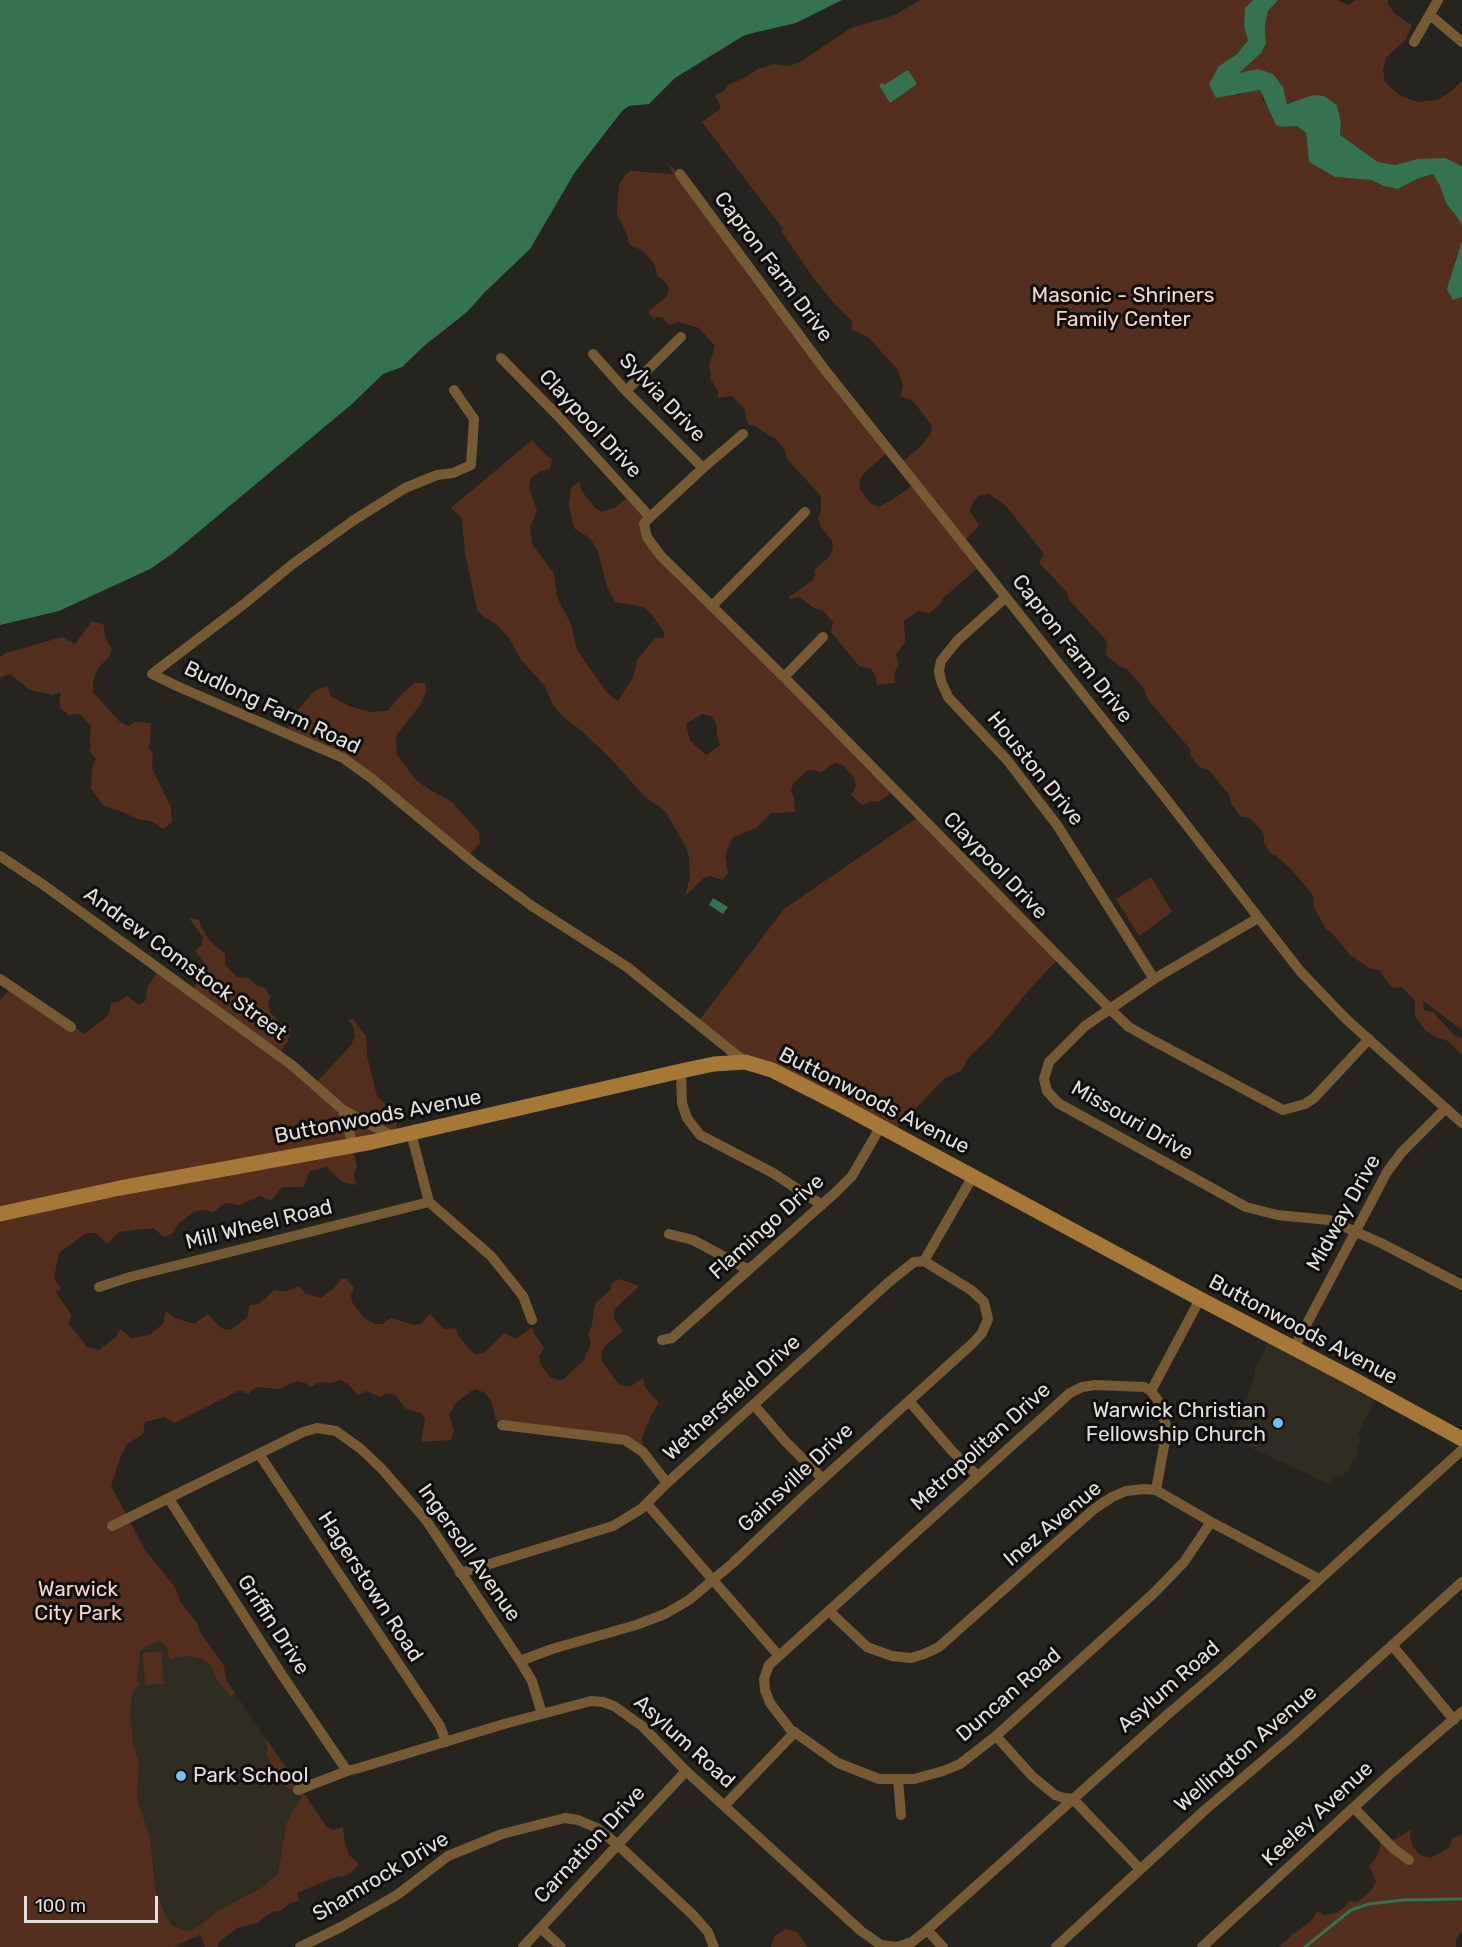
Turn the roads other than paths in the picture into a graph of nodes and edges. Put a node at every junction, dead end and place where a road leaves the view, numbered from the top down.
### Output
1 (1438, 0) edge
2 (1430, 15) junction
3 (1414, 42) dead end
4 (1462, 42) edge
5 (680, 174) dead end
6 (681, 337) dead end
7 (593, 354) dead end
8 (501, 358) dead end
9 (454, 390) dead end
10 (627, 391) junction
11 (743, 434) dead end
12 (703, 468) junction
13 (805, 512) dead end
14 (649, 518) junction
15 (1006, 597) junction
16 (712, 606) junction
17 (823, 637) dead end
18 (784, 677) junction
19 (0, 856) edge
20 (1258, 918) junction
21 (0, 979) edge
22 (1154, 979) junction
23 (1109, 1008) junction
24 (71, 1027) dead end
25 (1369, 1039) junction
26 (745, 1062) junction
27 (681, 1071) junction
28 (1445, 1109) junction
29 (343, 1110) junction
30 (1462, 1123) edge
31 (881, 1126) junction
32 (411, 1133) junction
33 (394, 1137) junction
34 (353, 1145) junction
35 (973, 1176) junction
36 (429, 1202) junction
37 (822, 1205) junction
38 (0, 1214) edge
39 (1356, 1231) junction
40 (669, 1234) dead end
41 (924, 1260) junction
42 (749, 1270) junction
43 (1462, 1285) edge
44 (99, 1287) dead end
45 (1200, 1299) junction
46 (532, 1320) dead end
47 (662, 1340) dead end
48 (1294, 1348) junction
49 (1151, 1391) junction
50 (909, 1401) junction
51 (754, 1405) junction
52 (502, 1425) dead end
53 (1462, 1439) edge
54 (1462, 1450) edge
55 (259, 1454) junction
56 (978, 1476) junction
57 (823, 1479) junction
58 (667, 1483) junction
59 (1156, 1490) junction
60 (169, 1499) junction
61 (647, 1504) junction
62 (1211, 1522) junction
63 (111, 1526) dead end
64 (460, 1573) junction
65 (1320, 1579) junction
66 (714, 1580) junction
67 (1462, 1582) edge
68 (829, 1611) junction
69 (1392, 1645) junction
70 (779, 1656) junction
71 (520, 1661) junction
72 (542, 1714) junction
73 (1458, 1716) edge
74 (795, 1732) junction
75 (996, 1736) junction
76 (446, 1742) junction
77 (347, 1771) junction
78 (687, 1771) junction
79 (898, 1779) junction
80 (298, 1790) dead end
81 (1073, 1799) junction
82 (725, 1805) junction
83 (1354, 1808) junction
84 (902, 1815) dead end
85 (618, 1845) junction
86 (1409, 1860) dead end
87 (1140, 1869) junction
88 (541, 1928) junction
89 (927, 1930) junction
90 (300, 1947) edge
91 (523, 1947) edge
92 (561, 1947) edge
93 (714, 1947) edge
94 (892, 1947) edge
95 (944, 1947) edge
96 (1056, 1947) edge
97 (1202, 1947) edge

1 - 2 street
2 - 3 street
2 - 4 street
5 - 15 street, Capron Farm Drive
6 - 10 street
7 - 10 street, Sylvia Drive
8 - 14 street, Claypool Drive
9 - 26 street, Budlong Farm Road
10 - 12 street, Sylvia Drive
11 - 12 street
12 - 14 street
13 - 16 street
14 - 16 street, Claypool Drive
15 - 20 street, Capron Farm Drive
15 - 22 street, Houston Drive
16 - 18 street, Claypool Drive
17 - 18 street
18 - 23 street, Claypool Drive
19 - 29 street, Andrew Comstock Street
20 - 22 street, Missouri Drive
20 - 25 street, Capron Farm Drive
21 - 24 street
22 - 23 street, Missouri Drive
23 - 25 street, Claypool Drive
23 - 39 street, Missouri Drive
25 - 28 street, Capron Farm Drive
26 - 27 street, Buttonwoods Avenue
26 - 31 street, Buttonwoods Avenue
27 - 32 street, Buttonwoods Avenue
27 - 37 street
28 - 30 street, Capron Farm Drive
28 - 39 street, Midway Drive
29 - 33 street, Andrew Comstock Street
29 - 34 street
31 - 35 street, Buttonwoods Avenue
31 - 37 street, Flamingo Drive
32 - 33 street, Buttonwoods Avenue
32 - 36 street
33 - 34 street, Buttonwoods Avenue
34 - 38 street, Buttonwoods Avenue
35 - 41 street
35 - 45 street, Buttonwoods Avenue
36 - 44 street, Mill Wheel Road
36 - 46 street
37 - 42 street, Flamingo Drive
39 - 43 street, Missouri Drive
39 - 48 street, Midway Drive
40 - 42 street
41 - 50 street, Gainsville Drive
41 - 51 street, Wethersfield Drive
42 - 47 street, Flamingo Drive
45 - 48 street, Buttonwoods Avenue
45 - 49 street
48 - 53 street, Buttonwoods Avenue
49 - 56 street, Metropolitan Drive
49 - 59 street
50 - 56 street
50 - 57 street, Gainsville Drive
51 - 57 street
51 - 58 street, Wethersfield Drive
52 - 58 street
54 - 65 street, Asylum Road
55 - 60 street, Ingersoll Avenue
55 - 64 street, Ingersoll Avenue
55 - 76 street, Hagerstown Road
56 - 68 street, Metropolitan Drive
57 - 66 street, Gainsville Drive
58 - 61 street, Wethersfield Drive
59 - 62 street
59 - 68 street, Inez Avenue
60 - 63 street, Ingersoll Avenue
60 - 77 street, Griffin Drive
61 - 64 street, Wethersfield Drive
61 - 66 street
62 - 65 street
62 - 75 street, Duncan Road
64 - 71 street, Ingersoll Avenue
65 - 81 street, Asylum Road
66 - 70 street
66 - 71 street, Gainsville Drive
67 - 69 street, Wellington Avenue
68 - 70 street, Metropolitan Drive
69 - 73 street
69 - 87 street, Wellington Avenue
70 - 74 street, Duncan Road
71 - 72 street, Ingersoll Avenue
72 - 76 street, Asylum Road
72 - 78 street, Asylum Road
73 - 83 street, Keeley Avenue
74 - 79 street, Duncan Road
74 - 82 street
75 - 79 street, Duncan Road
75 - 81 street
76 - 77 street, Asylum Road
77 - 80 street, Asylum Road
78 - 82 street, Asylum Road
78 - 85 street, Carnation Drive
79 - 84 street
81 - 87 street
81 - 89 street, Asylum Road
82 - 94 street, Asylum Road
83 - 86 street
83 - 97 street, Keeley Avenue
85 - 88 street, Carnation Drive
85 - 90 street, Shamrock Drive
85 - 93 street, Shamrock Drive
87 - 96 street, Wellington Avenue
88 - 91 street, Carnation Drive
88 - 92 street
89 - 94 street, Asylum Road
89 - 95 street

